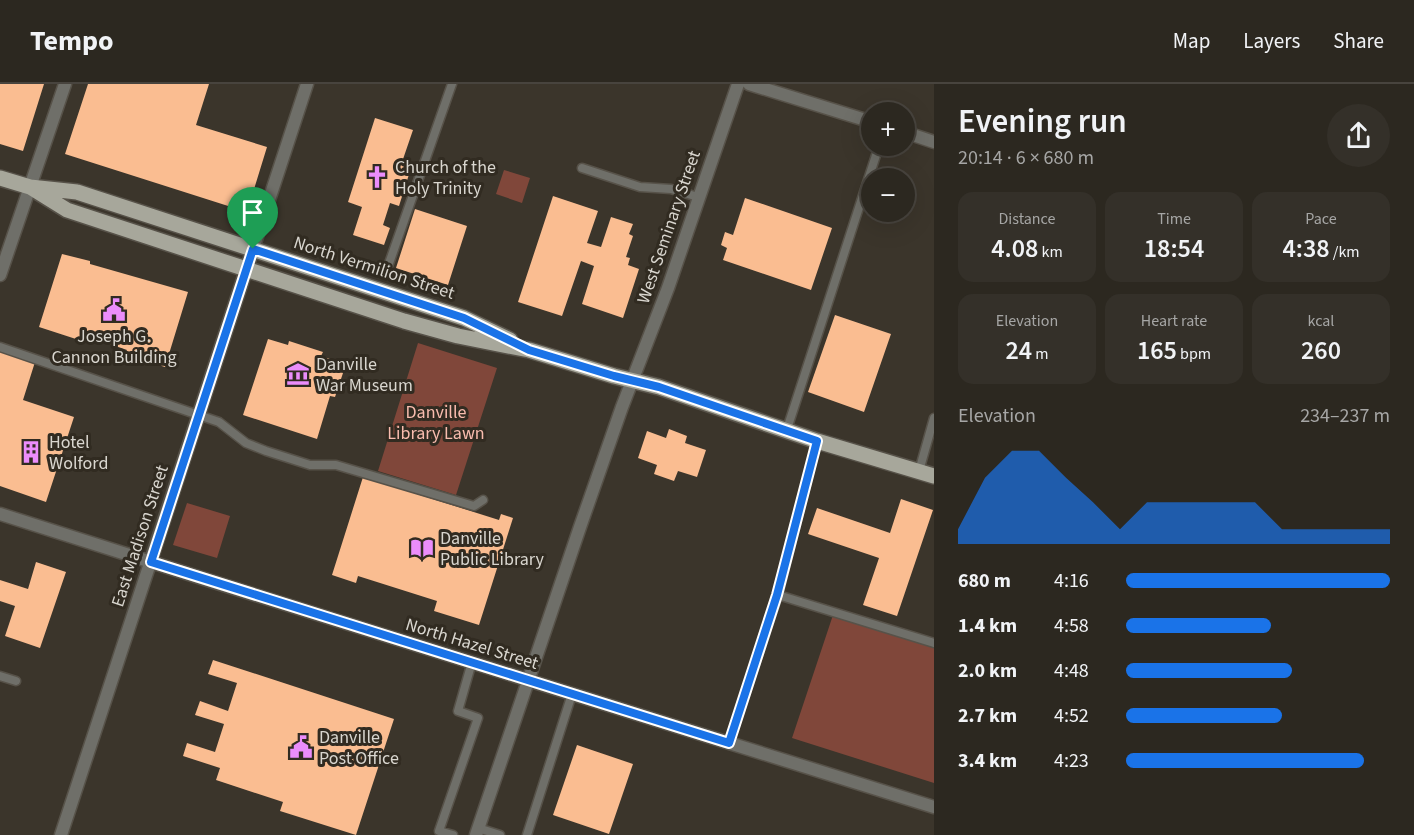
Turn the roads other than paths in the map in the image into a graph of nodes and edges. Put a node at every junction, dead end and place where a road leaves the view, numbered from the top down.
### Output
1 (65, 84) edge
2 (452, 84) edge
3 (738, 84) edge
4 (749, 84) edge
5 (304, 85) edge
6 (861, 119) edge
7 (915, 136) edge
8 (934, 142) edge
9 (876, 156) edge
10 (582, 168) dead end
11 (0, 178) edge
12 (30, 187) junction
13 (698, 197) junction
14 (253, 249) junction
15 (247, 269) junction
16 (386, 272) dead end
17 (0, 276) edge
18 (0, 347) edge
19 (529, 350) junction
20 (633, 381) junction
21 (199, 415) junction
22 (934, 418) edge
23 (787, 429) junction
24 (817, 441) junction
25 (927, 474) edge
26 (483, 500) dead end
27 (0, 514) edge
28 (151, 562) junction
29 (777, 595) junction
30 (934, 644) edge
31 (472, 663) junction
32 (0, 676) edge
33 (16, 681) dead end
34 (529, 681) junction
35 (572, 694) junction
36 (729, 743) junction
37 (934, 807) edge
38 (477, 832) edge
39 (61, 835) edge
40 (453, 835) edge
41 (500, 835) edge
42 (526, 835) edge

1 - 12 street
2 - 16 lane
3 - 13 street, West Seminary Street
4 - 6 street
5 - 14 street, East Madison Street
7 - 8 street
9 - 23 lane
10 - 13 lane
11 - 12 main road, North Vermilion Street
12 - 14 main road, North Vermilion Street
12 - 15 main road, North Vermilion Street
12 - 17 street
13 - 20 street, West Seminary Street
14 - 15 street, East Madison Street
14 - 19 main road, North Vermilion Street
15 - 19 main road, North Vermilion Street
15 - 21 street, East Madison Street
18 - 21 lane
19 - 20 main road, North Vermilion Street
20 - 23 main road, North Vermilion Street
20 - 34 street, West Seminary Street
21 - 26 lane
21 - 28 street, East Madison Street
22 - 25 lane
23 - 24 main road, North Vermilion Street
24 - 25 main road, North Vermilion Street
24 - 29 lane
27 - 28 street, North Hazel Street
28 - 31 street, North Hazel Street
28 - 39 street, East Madison Street
29 - 30 lane
29 - 36 lane
31 - 34 street, North Hazel Street
31 - 40 lane
32 - 33 lane
34 - 35 street, North Hazel Street
34 - 38 street, West Seminary Street
35 - 36 street, North Hazel Street
35 - 42 lane
36 - 37 street, North Hazel Street
38 - 41 lane

